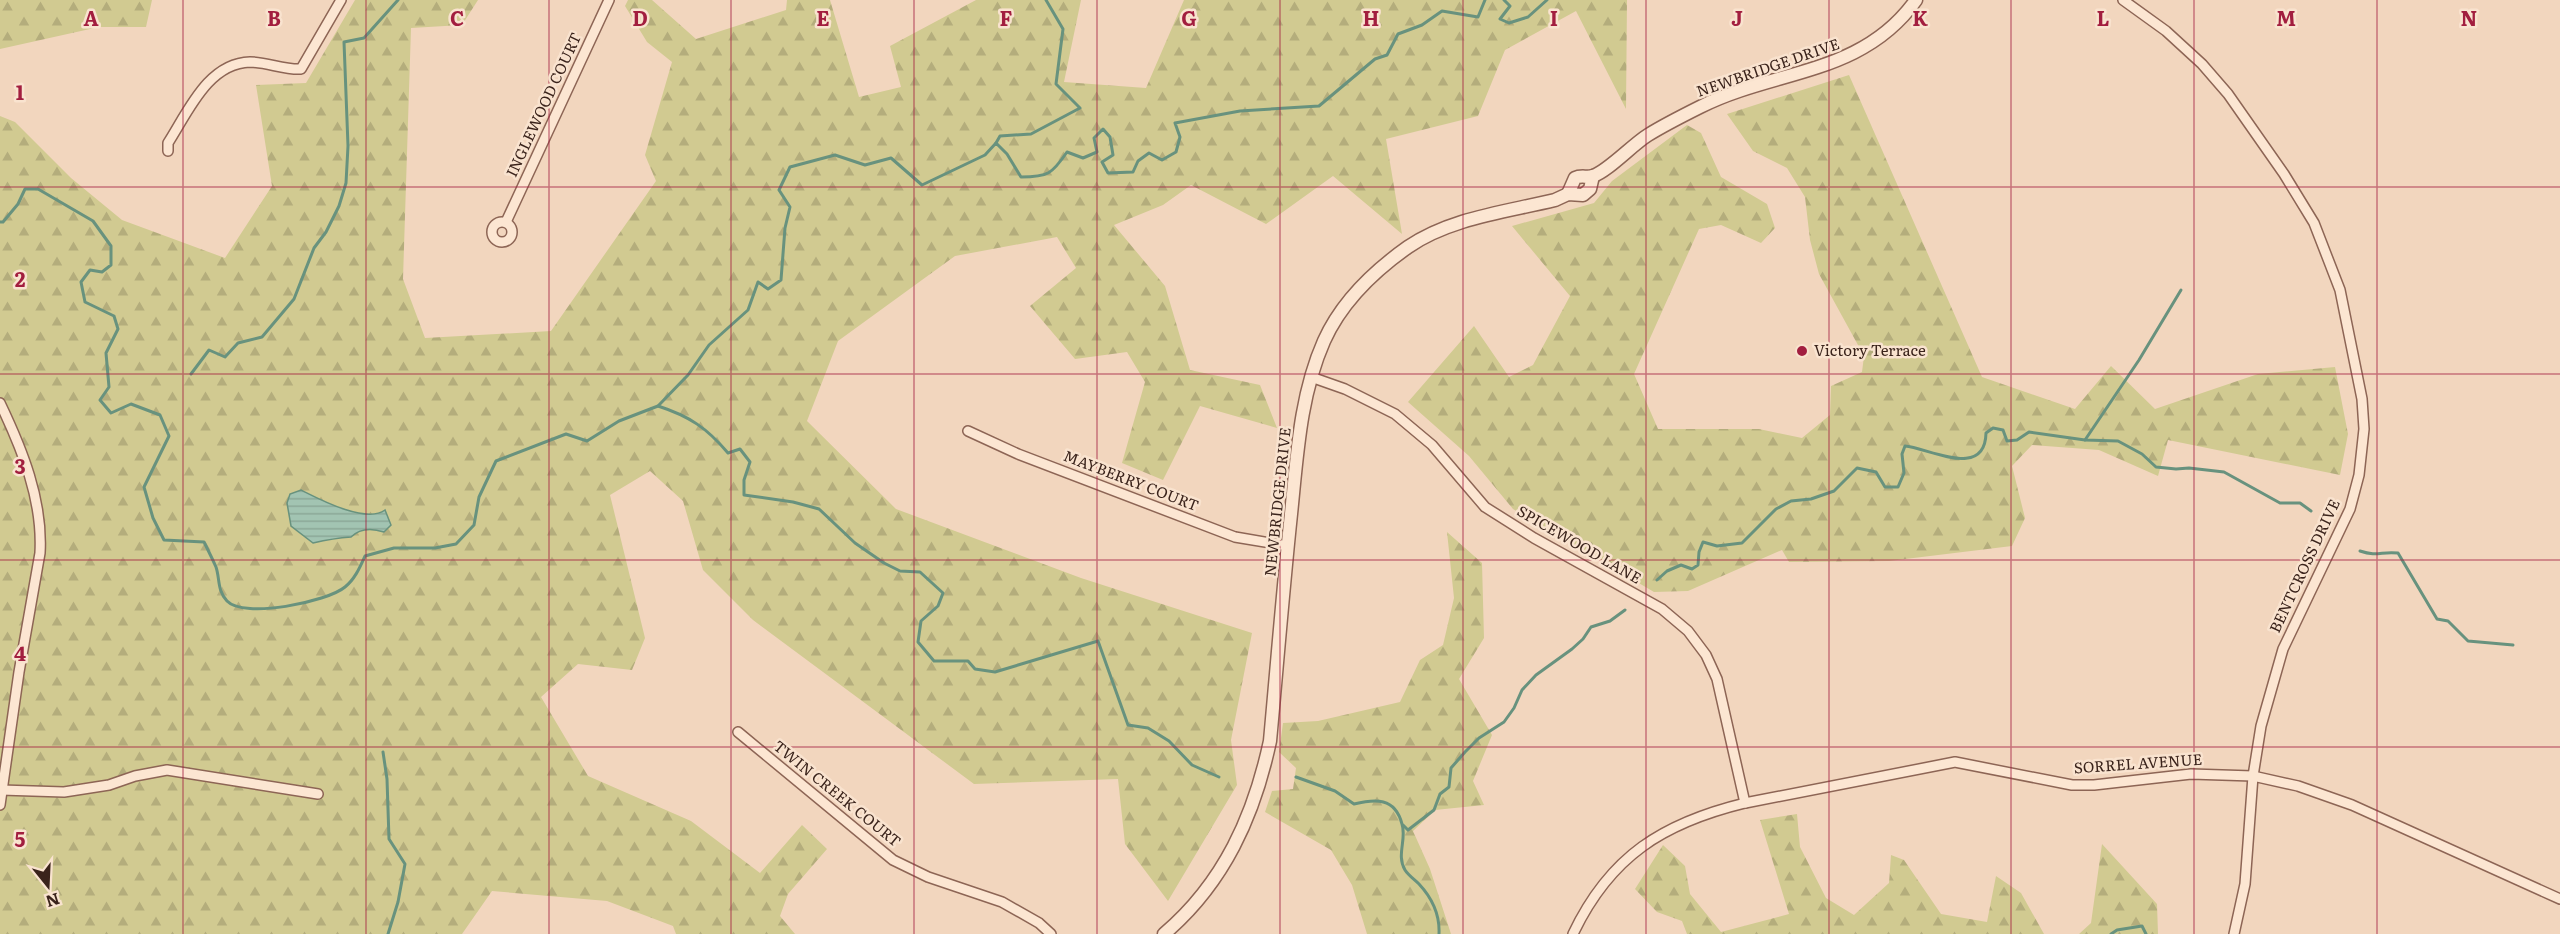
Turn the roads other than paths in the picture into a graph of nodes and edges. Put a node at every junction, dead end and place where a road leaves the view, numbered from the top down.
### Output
1 (341, 0) edge
2 (609, 0) edge
3 (1916, 0) edge
4 (2123, 0) edge
5 (168, 152) dead end
6 (506, 222) dead end
7 (1311, 377) junction
8 (0, 403) edge
9 (968, 431) dead end
10 (1288, 546) junction
11 (738, 732) dead end
12 (2253, 776) junction
13 (2, 790) edge
14 (318, 794) dead end
15 (1745, 803) junction
16 (0, 805) edge
17 (2560, 899) edge
18 (1052, 934) edge
19 (1164, 934) edge
20 (1573, 934) edge
21 (2234, 934) edge

1 - 5 street
2 - 6 street, INGLEWOOD COURT
3 - 7 street, NEWBRIDGE DRIVE
4 - 12 street, BENTCROSS DRIVE
7 - 10 street, NEWBRIDGE DRIVE
7 - 15 street, SPICEWOOD LANE
8 - 13 street
9 - 10 street, MAYBERRY COURT
10 - 19 street, NEWBRIDGE DRIVE
11 - 18 street, TWIN CREEK COURT
12 - 15 street, SORREL AVENUE
12 - 17 street, SORREL AVENUE
12 - 21 street, BENTCROSS DRIVE
13 - 14 street
13 - 16 street
15 - 20 street, SORREL AVENUE

